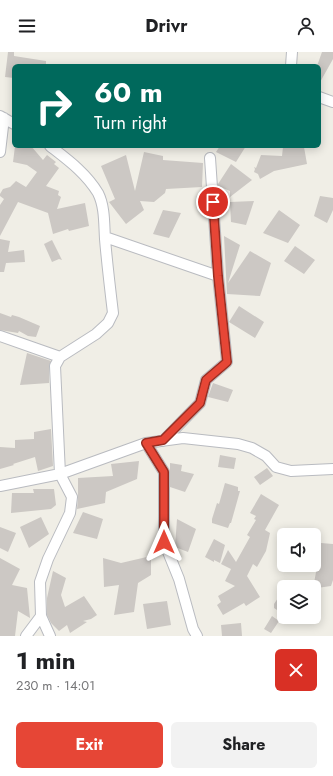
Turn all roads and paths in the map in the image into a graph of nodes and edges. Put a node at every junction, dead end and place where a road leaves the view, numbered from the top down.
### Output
1 (292, 52) edge
2 (291, 64) edge
3 (321, 97) edge
4 (333, 102) edge
5 (2, 117) edge
6 (12, 123) edge
7 (53, 148) edge
8 (0, 152) edge
9 (210, 158) dead end
10 (105, 237) junction
11 (218, 276) junction
12 (0, 336) edge
13 (60, 357) junction
14 (163, 440) junction
15 (146, 443) junction
16 (333, 469) edge
17 (60, 474) junction
18 (0, 486) edge
19 (41, 616) junction
20 (26, 636) edge
21 (50, 636) edge
22 (198, 636) edge

1 - 2 street
3 - 4 street
5 - 6 street
5 - 8 street
7 - 10 street
9 - 11 street
10 - 11 street
10 - 13 street
11 - 14 street
12 - 13 street
13 - 17 street
14 - 15 street
14 - 16 street
15 - 17 street
15 - 22 street
17 - 18 street
17 - 19 street
19 - 20 street
19 - 21 street

